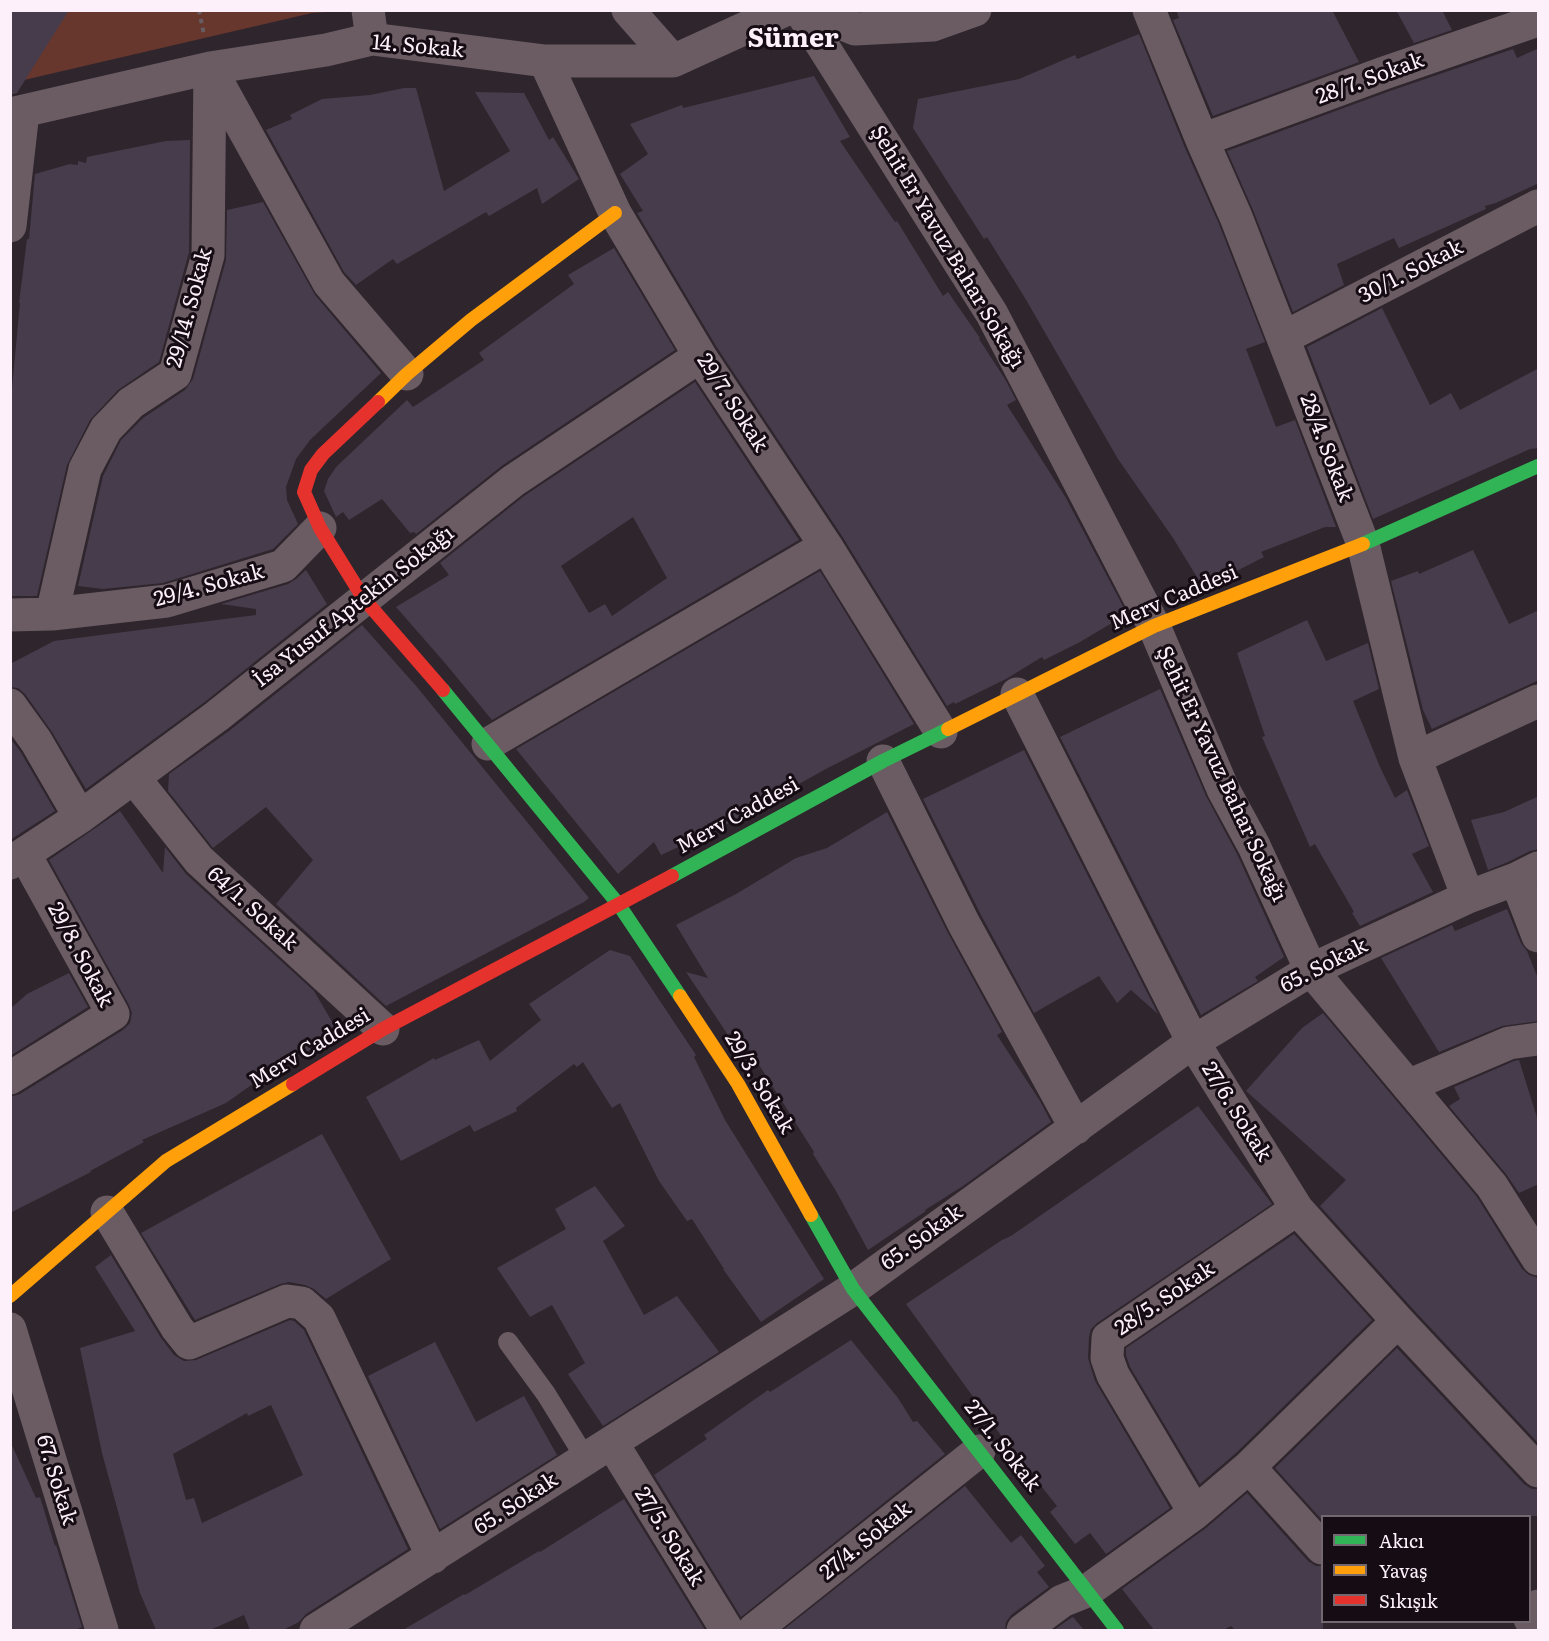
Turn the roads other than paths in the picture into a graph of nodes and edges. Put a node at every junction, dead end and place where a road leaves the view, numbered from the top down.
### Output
1 (628, 10) edge
2 (785, 10) edge
3 (800, 10) edge
4 (809, 10) edge
5 (1149, 10) edge
6 (958, 13) edge
7 (1539, 20) edge
8 (370, 25) edge
9 (673, 61) junction
10 (544, 62) junction
11 (210, 68) junction
12 (17, 113) edge
13 (1202, 140) junction
14 (1539, 206) edge
15 (615, 213) junction
16 (10, 226) edge
17 (1283, 338) junction
18 (700, 356) junction
19 (406, 374) junction
20 (1539, 466) edge
21 (320, 528) junction
22 (1363, 543) junction
23 (826, 546) junction
24 (364, 599) junction
25 (52, 614) junction
26 (10, 615) edge
27 (1154, 626) junction
28 (1017, 694) junction
29 (1539, 701) edge
30 (10, 705) edge
31 (940, 732) junction
32 (488, 744) junction
33 (1416, 758) junction
34 (883, 761) junction
35 (134, 778) junction
36 (81, 817) junction
37 (18, 859) edge
38 (1527, 874) edge
39 (1468, 897) junction
40 (619, 905) junction
41 (1539, 936) edge
42 (1311, 970) junction
43 (383, 1029) junction
44 (1539, 1039) edge
45 (1193, 1042) junction
46 (10, 1078) edge
47 (1408, 1086) junction
48 (1076, 1128) junction
49 (1297, 1209) junction
50 (107, 1212) junction
51 (1539, 1259) edge
52 (853, 1289) junction
53 (10, 1296) edge
54 (1398, 1321) junction
55 (10, 1329) edge
56 (508, 1342) dead end
57 (599, 1451) junction
58 (979, 1451) junction
59 (1249, 1467) junction
60 (1539, 1472) edge
61 (1195, 1513) junction
62 (1321, 1546) edge
63 (433, 1557) junction
64 (1087, 1591) junction
65 (102, 1630) edge
66 (316, 1630) edge
67 (727, 1630) edge
68 (753, 1630) edge
69 (1023, 1630) edge
70 (1117, 1630) edge

1 - 9 street
2 - 9 street, 14. Sokak
3 - 27 street, Şehit Er Yavuz Bahar Sokağı
4 - 6 street
5 - 13 street, 28/4. Sokak
7 - 13 street, 28/7. Sokak
8 - 10 street, 14. Sokak
8 - 11 street, 14. Sokak
9 - 10 street, 14. Sokak
10 - 15 street, 29/7. Sokak
11 - 12 street, 14. Sokak
11 - 19 street
11 - 25 street, 29/14. Sokak
12 - 16 street
13 - 17 street, 28/4. Sokak
14 - 17 street, 30/1. Sokak
15 - 18 street, 29/7. Sokak
15 - 19 street, 29/3. Sokak
17 - 22 street, 28/4. Sokak
18 - 23 street, 29/7. Sokak
18 - 24 street, İsa Yusuf Aptekin Sokağı
19 - 21 street, 29/3. Sokak
20 - 22 street, Merv Caddesi
21 - 24 street, 29/3. Sokak
21 - 25 street, 29/4. Sokak
22 - 27 street, Merv Caddesi
22 - 33 street, 28/4. Sokak
23 - 31 street, 29/7. Sokak
23 - 32 street
24 - 32 street, 29/3. Sokak
24 - 35 street, İsa Yusuf Aptekin Sokağı
25 - 26 street, 29/4. Sokak
27 - 28 street, Merv Caddesi
27 - 42 street, Şehit Er Yavuz Bahar Sokağı
28 - 31 street, Merv Caddesi
28 - 45 street, 27/6. Sokak
29 - 33 street
30 - 36 street
31 - 34 street, Merv Caddesi
32 - 40 street, 29/3. Sokak
33 - 39 street, 28/4. Sokak
34 - 40 street, Merv Caddesi
34 - 48 street
35 - 36 street, İsa Yusuf Aptekin Sokağı
35 - 43 street, 64/1. Sokak
36 - 37 street, İsa Yusuf Aptekin Sokağı
37 - 46 street, 29/8. Sokak
38 - 39 street, 65. Sokak
38 - 41 street
39 - 42 street, 65. Sokak
40 - 43 street, Merv Caddesi
40 - 52 street, 29/3. Sokak
42 - 45 street, 65. Sokak
42 - 47 street, Şehit Er Yavuz Bahar Sokağı
43 - 50 street, Merv Caddesi
44 - 47 street
45 - 48 street, 65. Sokak
45 - 49 street, 27/6. Sokak
47 - 51 street, Şehit Er Yavuz Bahar Sokağı
48 - 52 street, 65. Sokak
49 - 54 street, 27/6. Sokak
49 - 61 street, 28/5. Sokak
50 - 53 street, Merv Caddesi
50 - 63 street
52 - 57 street, 65. Sokak
52 - 58 street, 27/1. Sokak
54 - 59 street
54 - 60 street, 27/6. Sokak
55 - 65 street, 67. Sokak
56 - 57 lane
57 - 63 street, 65. Sokak
57 - 67 street, 27/5. Sokak
58 - 64 street, 27/1. Sokak
58 - 68 street, 27/4. Sokak
59 - 61 street
59 - 62 street
61 - 64 street
63 - 66 street, 65. Sokak
64 - 69 street
64 - 70 street, 27/1. Sokak

